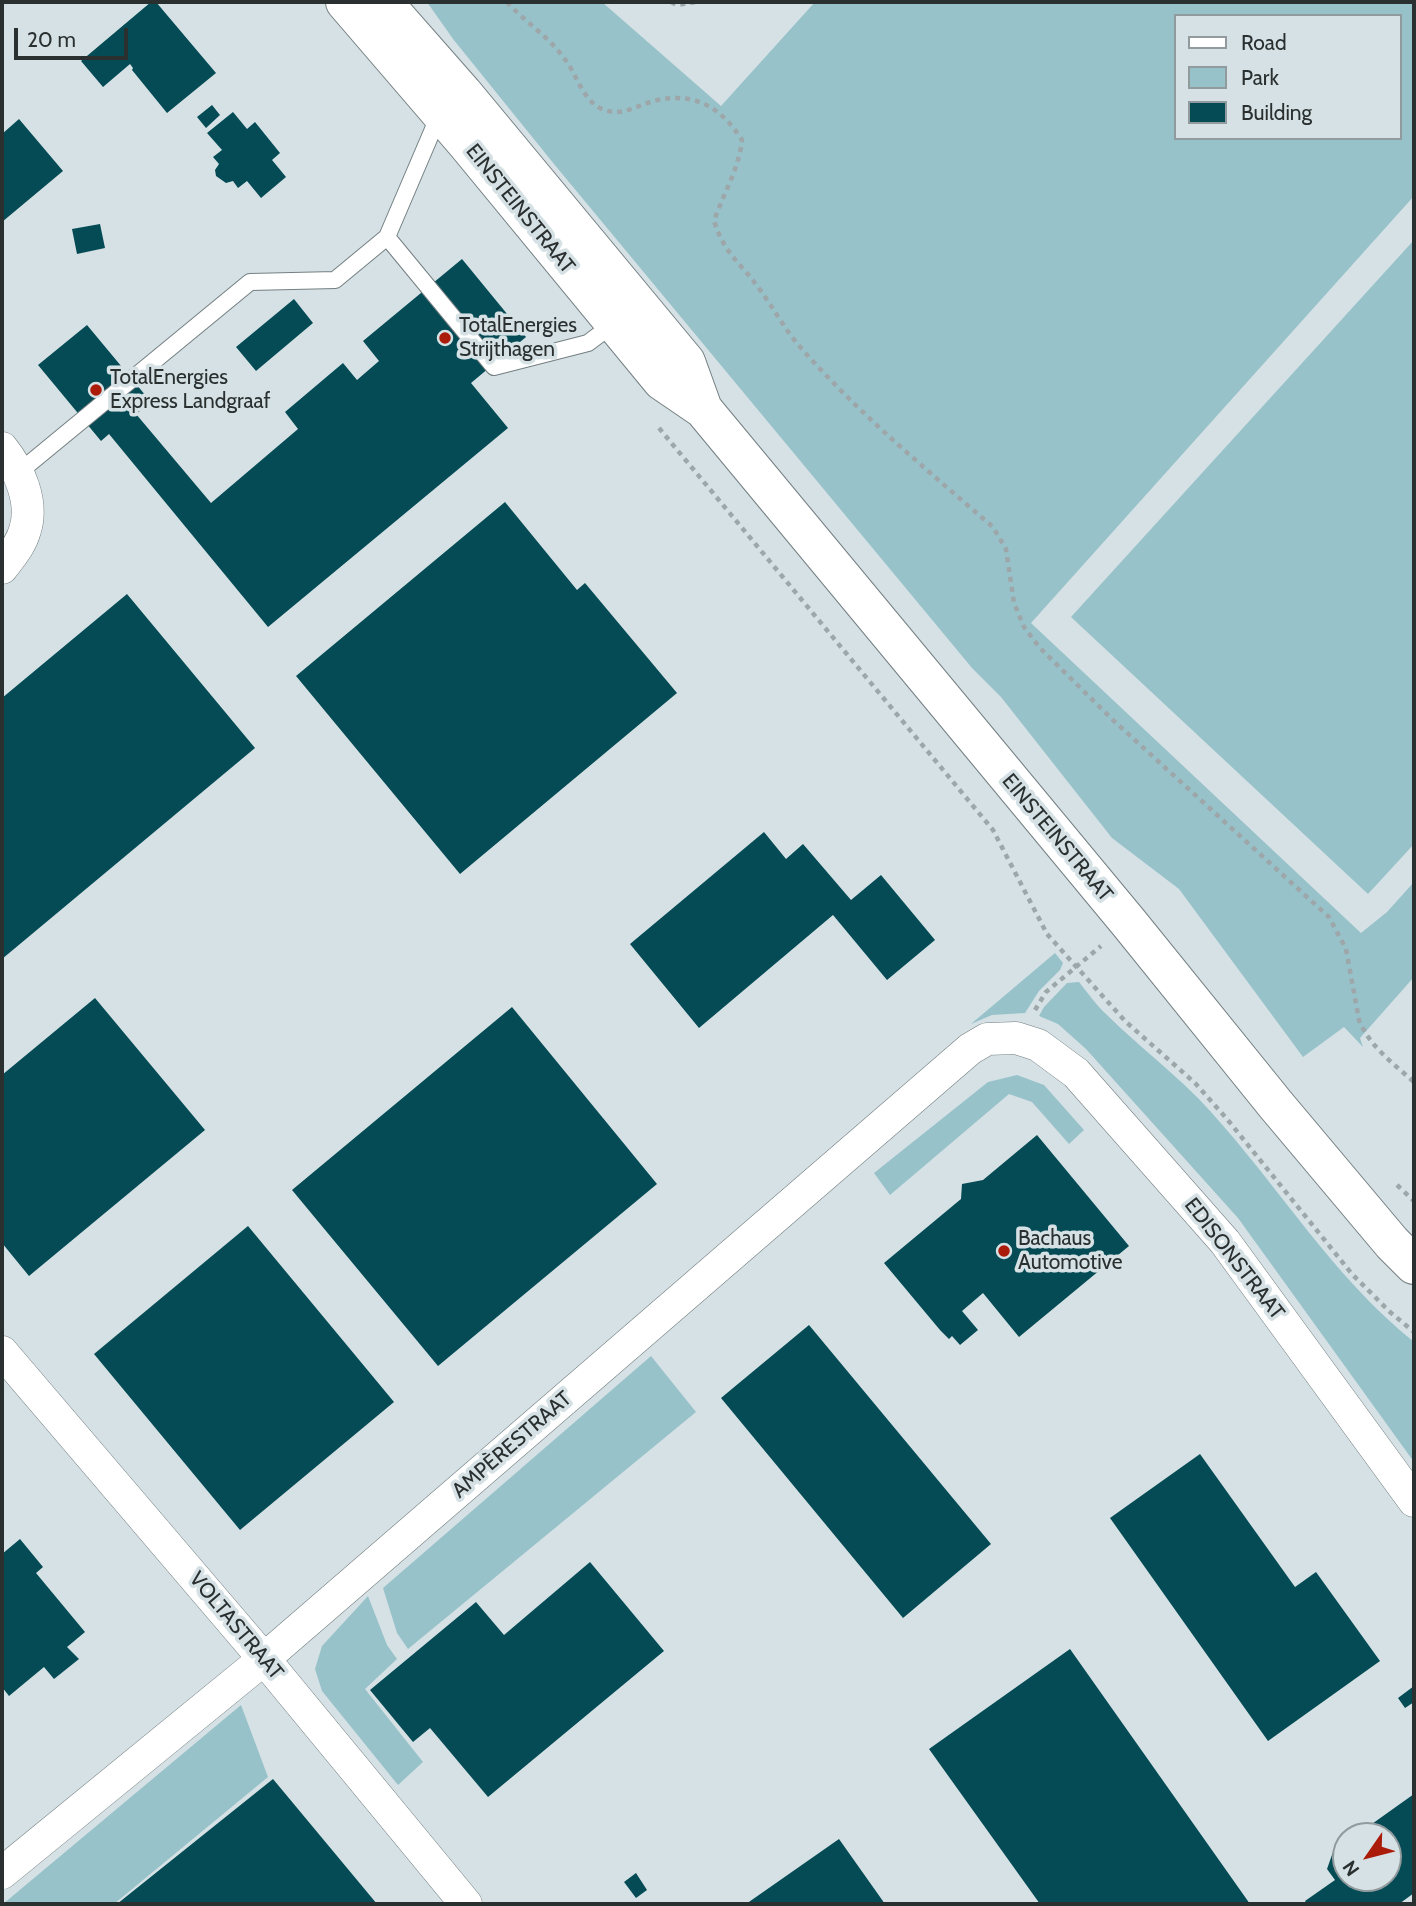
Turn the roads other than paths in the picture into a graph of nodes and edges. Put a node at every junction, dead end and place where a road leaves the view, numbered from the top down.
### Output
1 (345, 2) edge
2 (383, 2) edge
3 (452, 103) junction
4 (387, 237) junction
5 (626, 314) junction
6 (10, 460) edge
7 (2, 568) edge
8 (1028, 1041) joint
9 (1414, 1265) edge
10 (2, 1352) edge
11 (1414, 1501) edge
12 (264, 1659) junction
13 (2, 1873) edge
14 (466, 1904) edge

1 - 3 main road, EINSTEINSTRAAT
2 - 3 main road, EINSTEINSTRAAT
3 - 4 lane
3 - 5 main road, EINSTEINSTRAAT
4 - 5 lane
4 - 6 lane
5 - 9 main road, EINSTEINSTRAAT
6 - 7 street
8 - 11 street, EDISONSTRAAT
8 - 12 street, AMPÈRESTRAAT
10 - 12 street, VOLTASTRAAT
12 - 13 street, AMPÈRESTRAAT
12 - 14 street, VOLTASTRAAT

